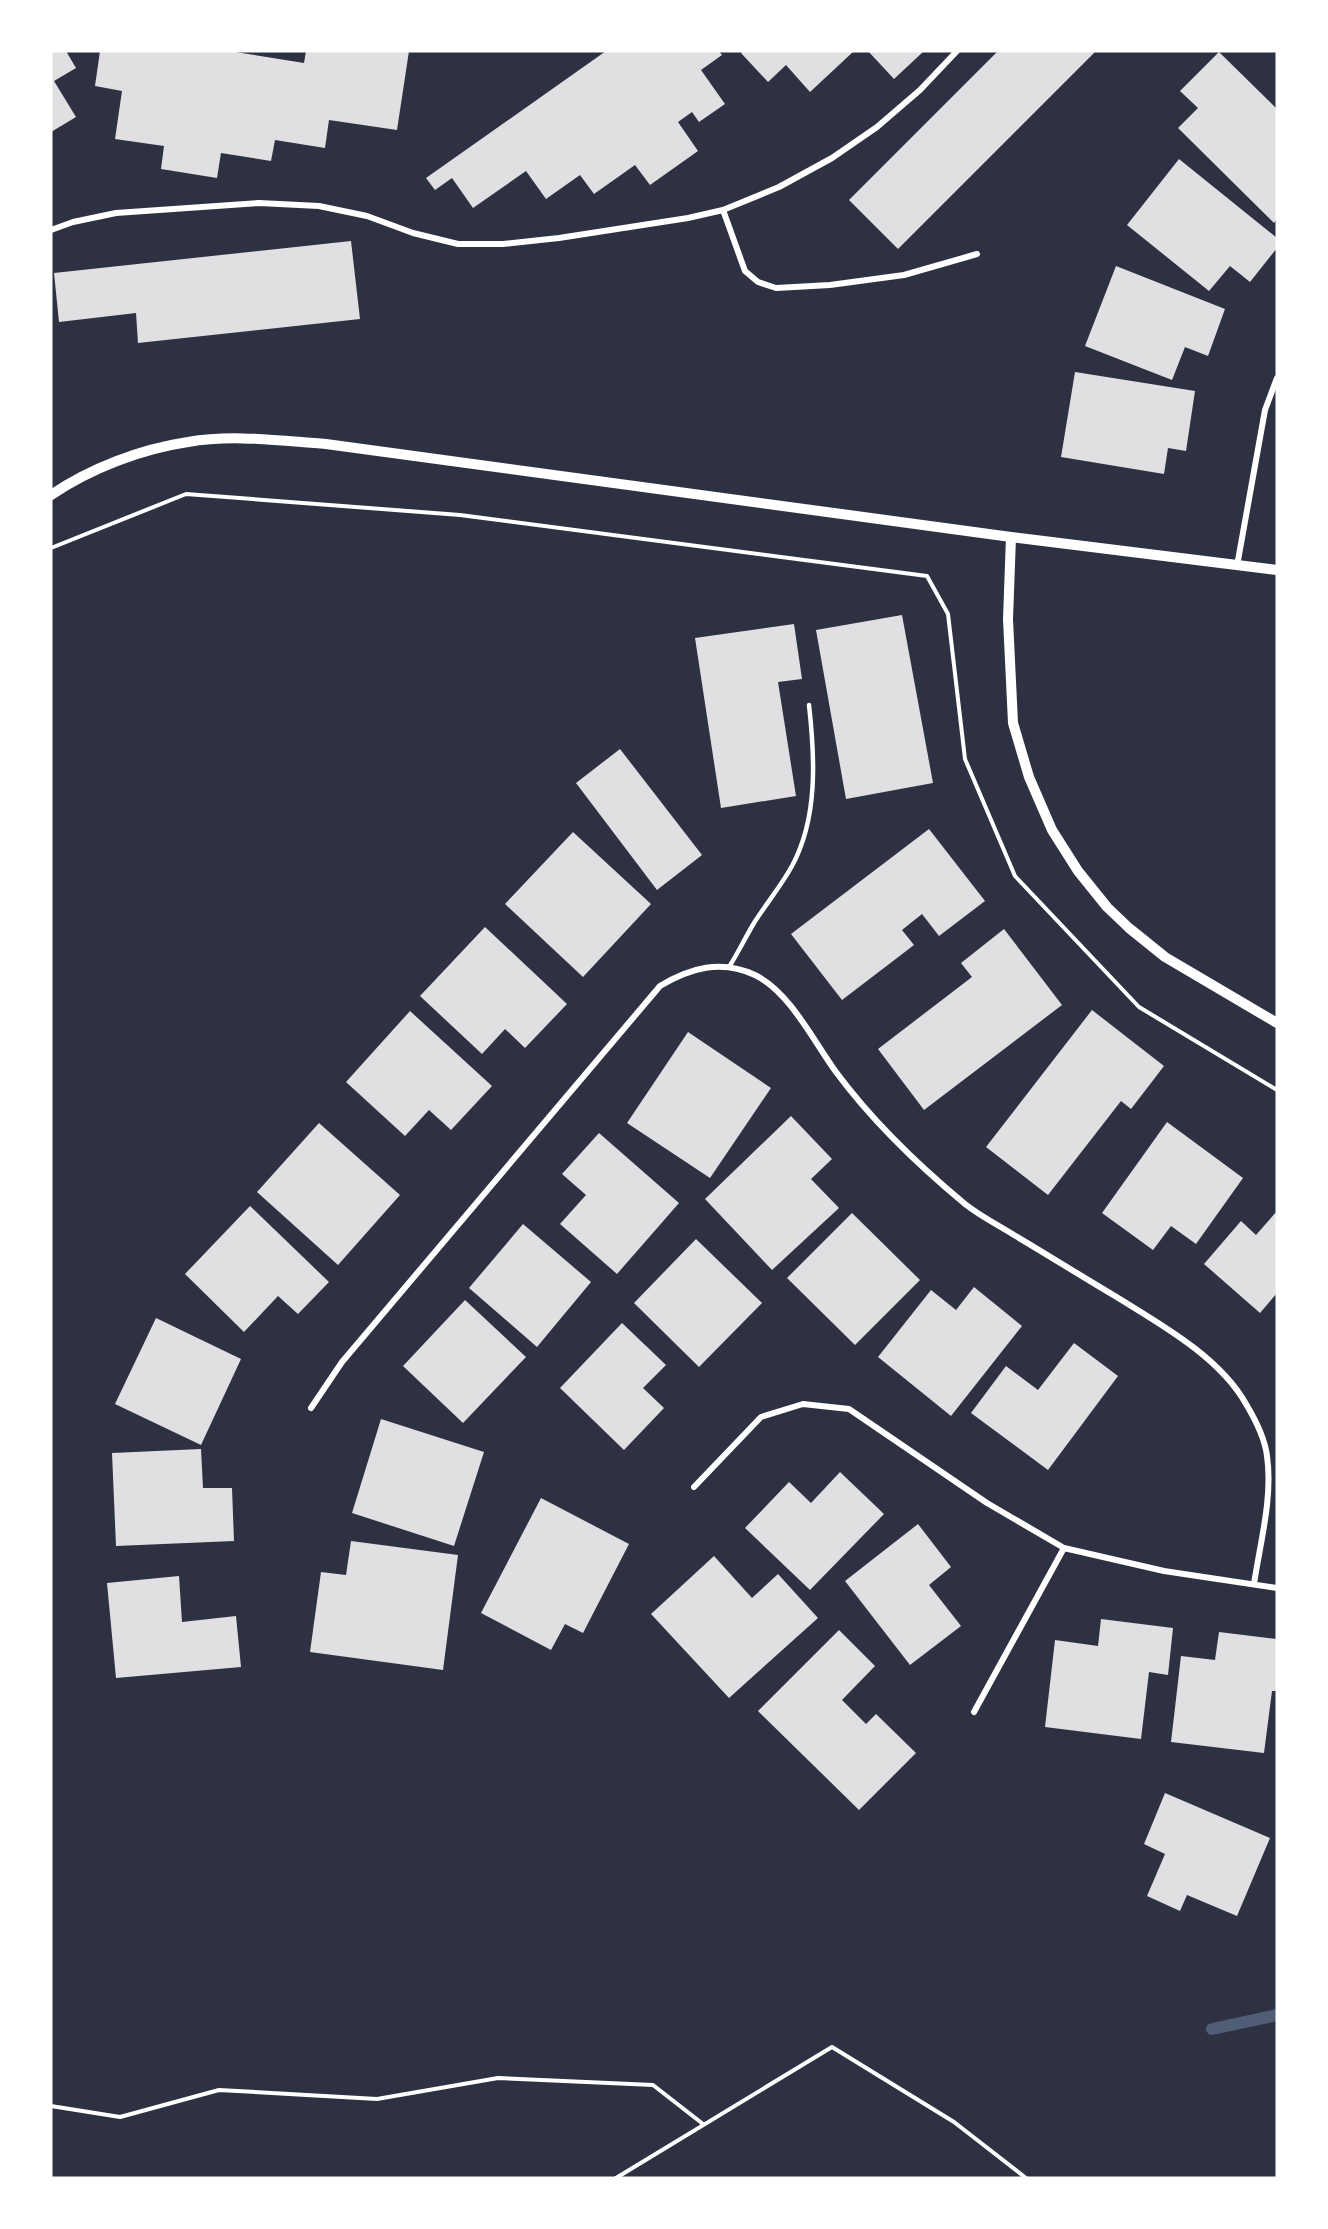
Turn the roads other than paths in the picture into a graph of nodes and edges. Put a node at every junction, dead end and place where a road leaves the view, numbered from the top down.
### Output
1 (957, 51) edge
2 (723, 210) junction
3 (51, 230) edge
4 (977, 254) dead end
5 (1277, 378) edge
6 (51, 495) edge
7 (1011, 537) junction
8 (1237, 567) junction
9 (1277, 570) edge
10 (809, 705) dead end
11 (729, 967) junction
12 (1277, 1023) edge
13 (311, 1408) dead end
14 (694, 1487) dead end
15 (1064, 1548) junction
16 (1254, 1584) junction
17 (1277, 1588) edge
18 (974, 1712) dead end

1 - 2 street
2 - 3 street
2 - 4 street
5 - 8 street
6 - 7 street
7 - 8 street
7 - 12 street
8 - 9 street
10 - 11 lane
11 - 13 street
11 - 16 street
14 - 15 street
15 - 16 street
15 - 18 street
16 - 17 street

